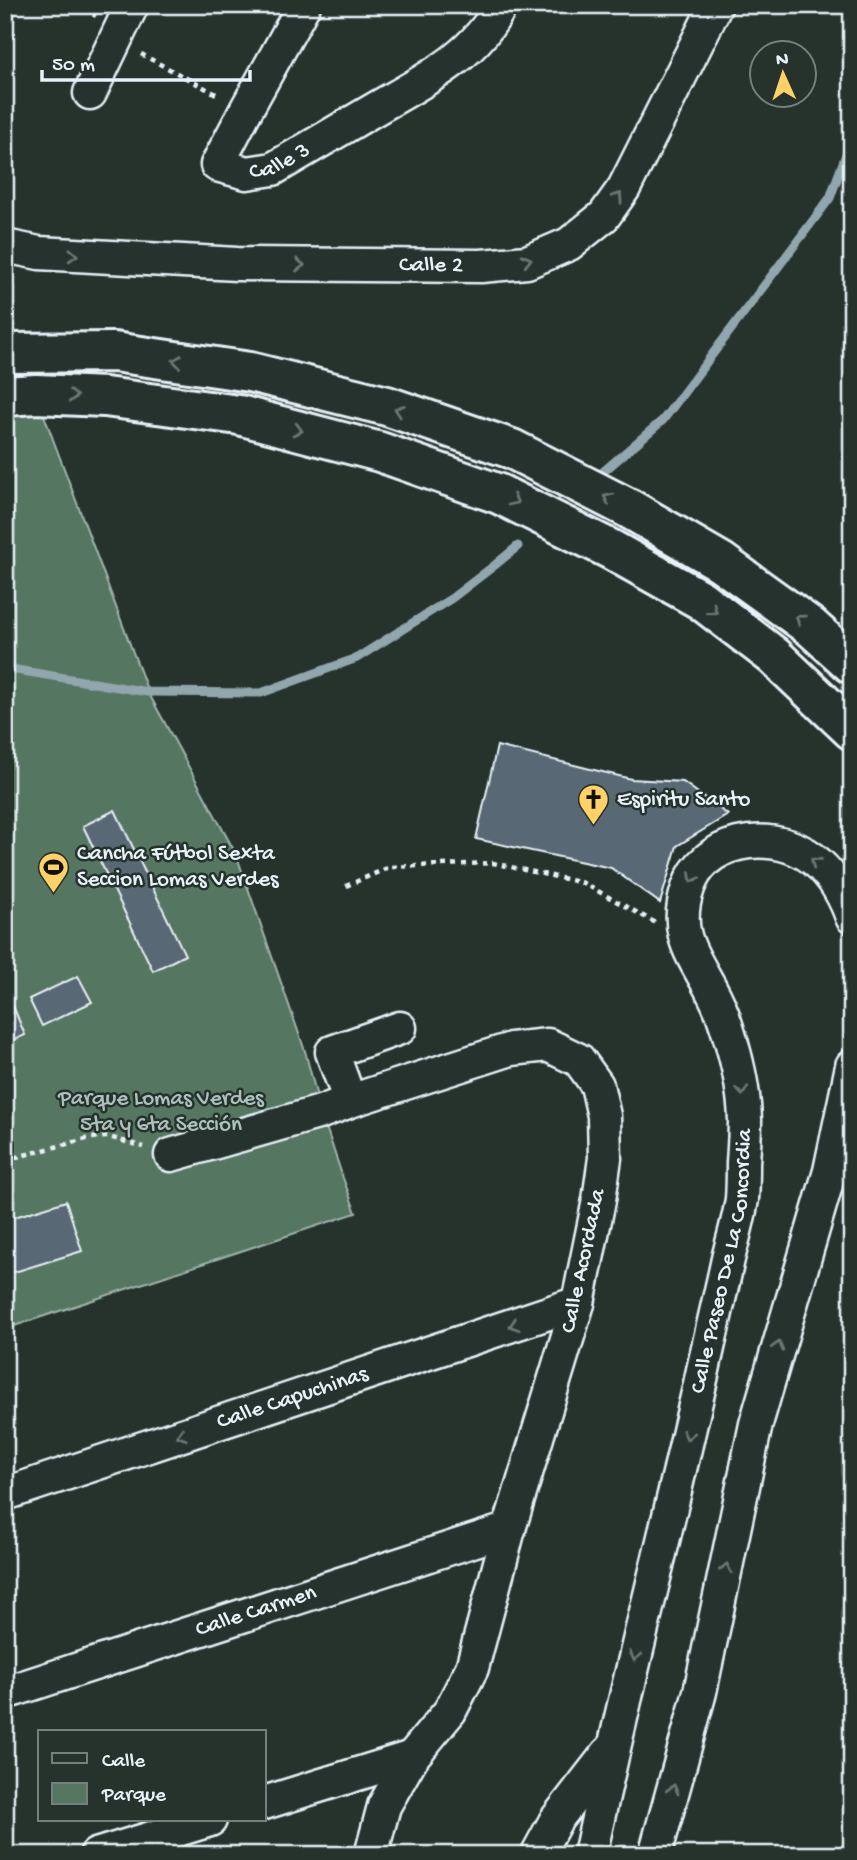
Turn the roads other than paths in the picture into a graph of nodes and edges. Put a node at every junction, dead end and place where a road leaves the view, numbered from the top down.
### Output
1 (132, 5) edge
2 (304, 5) edge
3 (500, 5) edge
4 (716, 5) edge
5 (90, 93) dead end
6 (5, 246) edge
7 (5, 354) edge
8 (5, 396) edge
9 (852, 664) edge
10 (852, 730) edge
11 (852, 917) edge
12 (400, 1028) dead end
13 (852, 1066) edge
14 (350, 1101) junction
15 (171, 1155) road end
16 (578, 1303) junction
17 (5, 1494) edge
18 (509, 1529) junction
19 (5, 1693) edge
20 (614, 1747) junction
21 (412, 1757) junction
22 (266, 1802) edge
23 (203, 1822) edge
24 (96, 1855) edge
25 (371, 1855) edge
26 (537, 1855) edge
27 (590, 1855) edge
28 (655, 1855) edge

1 - 5 street
2 - 3 street, Calle 3
6 -> 4 street, Calle 2
9 -> 7 highway
8 -> 10 highway
11 -> 20 street, Calle Paseo De La Concordia
12 - 14 street
28 -> 13 street
14 - 15 street, Calle Acordada
14 - 16 street, Calle Acordada
16 -> 17 street, Calle Capuchinas
16 - 18 street, Calle Acordada
18 - 19 street, Calle Carmen
18 - 21 street, Calle Acordada
20 - 26 street
20 - 27 street, Calle Paseo De La Concordia
21 - 22 street
21 - 25 street, Calle Acordada
23 - 24 street

